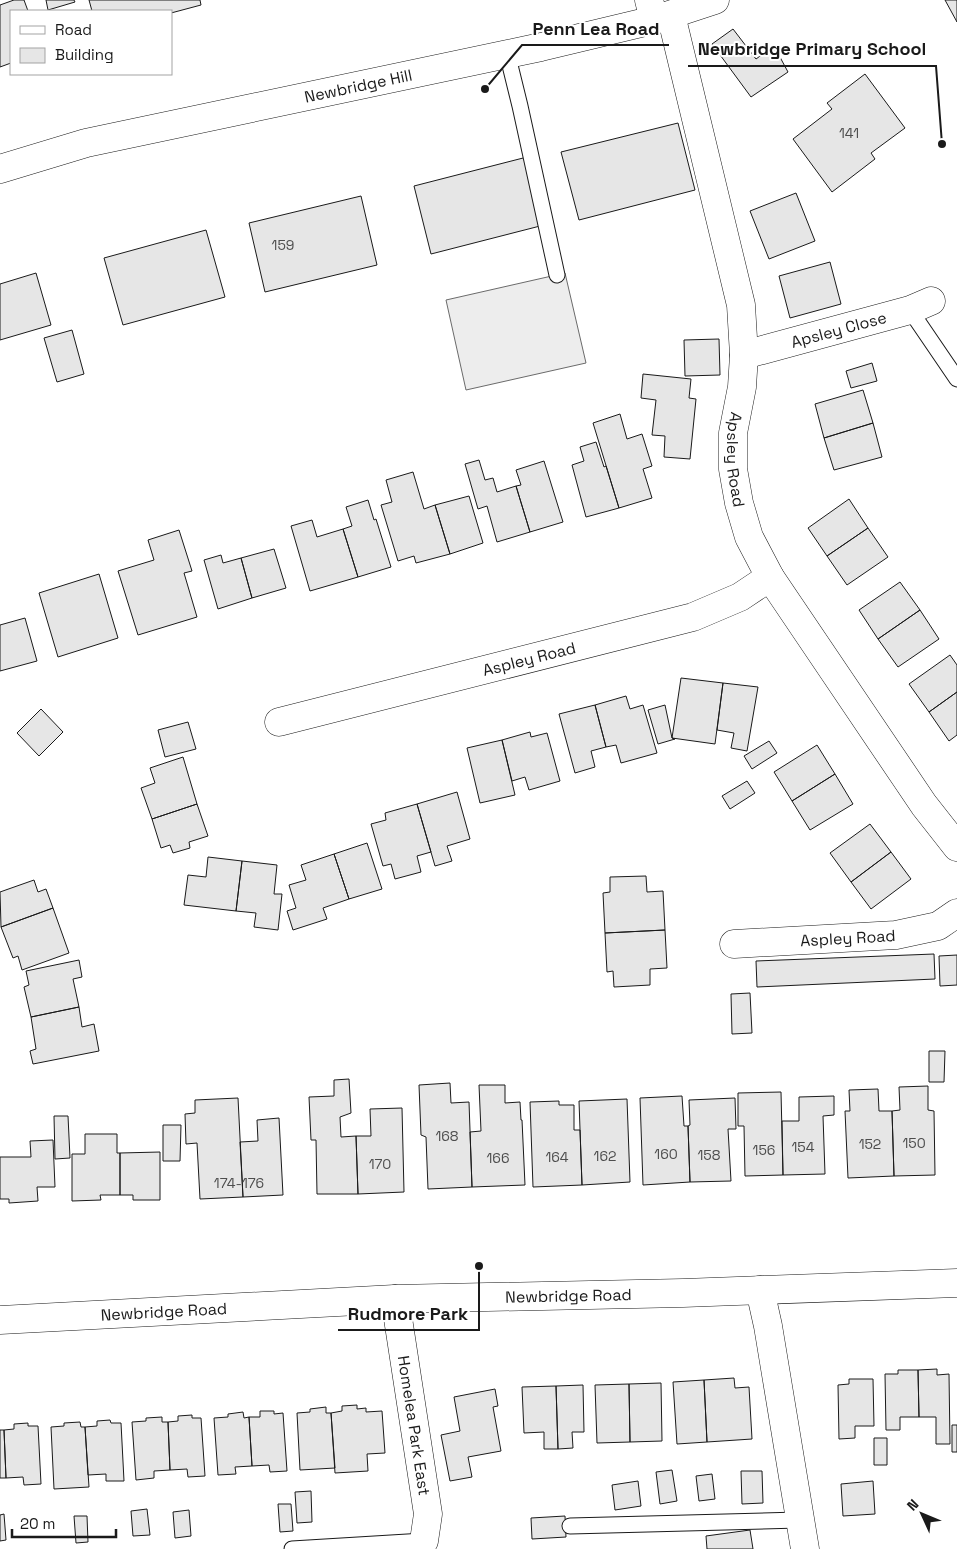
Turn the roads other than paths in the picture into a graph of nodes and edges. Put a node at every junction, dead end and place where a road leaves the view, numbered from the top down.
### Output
1 (715, 0) edge
2 (658, 12) edge
3 (507, 54) junction
4 (0, 169) edge
5 (557, 275) dead end
6 (920, 306) joint
7 (744, 355) junction
8 (957, 379) edge
9 (770, 578) junction
10 (279, 722) dead end
11 (957, 848) edge
12 (957, 913) edge
13 (734, 944) dead end
14 (957, 1283) edge
15 (760, 1290) junction
16 (395, 1299) junction
17 (0, 1320) edge
18 (799, 1520) junction
19 (570, 1526) dead end
20 (421, 1545) edge
21 (292, 1549) edge
22 (805, 1549) edge

1 - 2 street, Newbridge Hill
2 - 3 street, Newbridge Hill
2 - 7 street, Apsley Road
3 - 4 street, Newbridge Hill
3 - 5 lane
6 - 7 street, Apsley Close
6 - 8 lane
7 - 9 street, Apsley Road
9 - 10 street, Aspley Road
9 - 11 street, Apsley Road
12 - 13 street, Aspley Road
14 - 15 street, Newbridge Road
15 - 16 street, Newbridge Road
15 - 18 street
16 - 17 street, Newbridge Road
16 - 20 street, Homelea Park East
18 - 19 lane
18 - 22 street
20 - 21 lane

